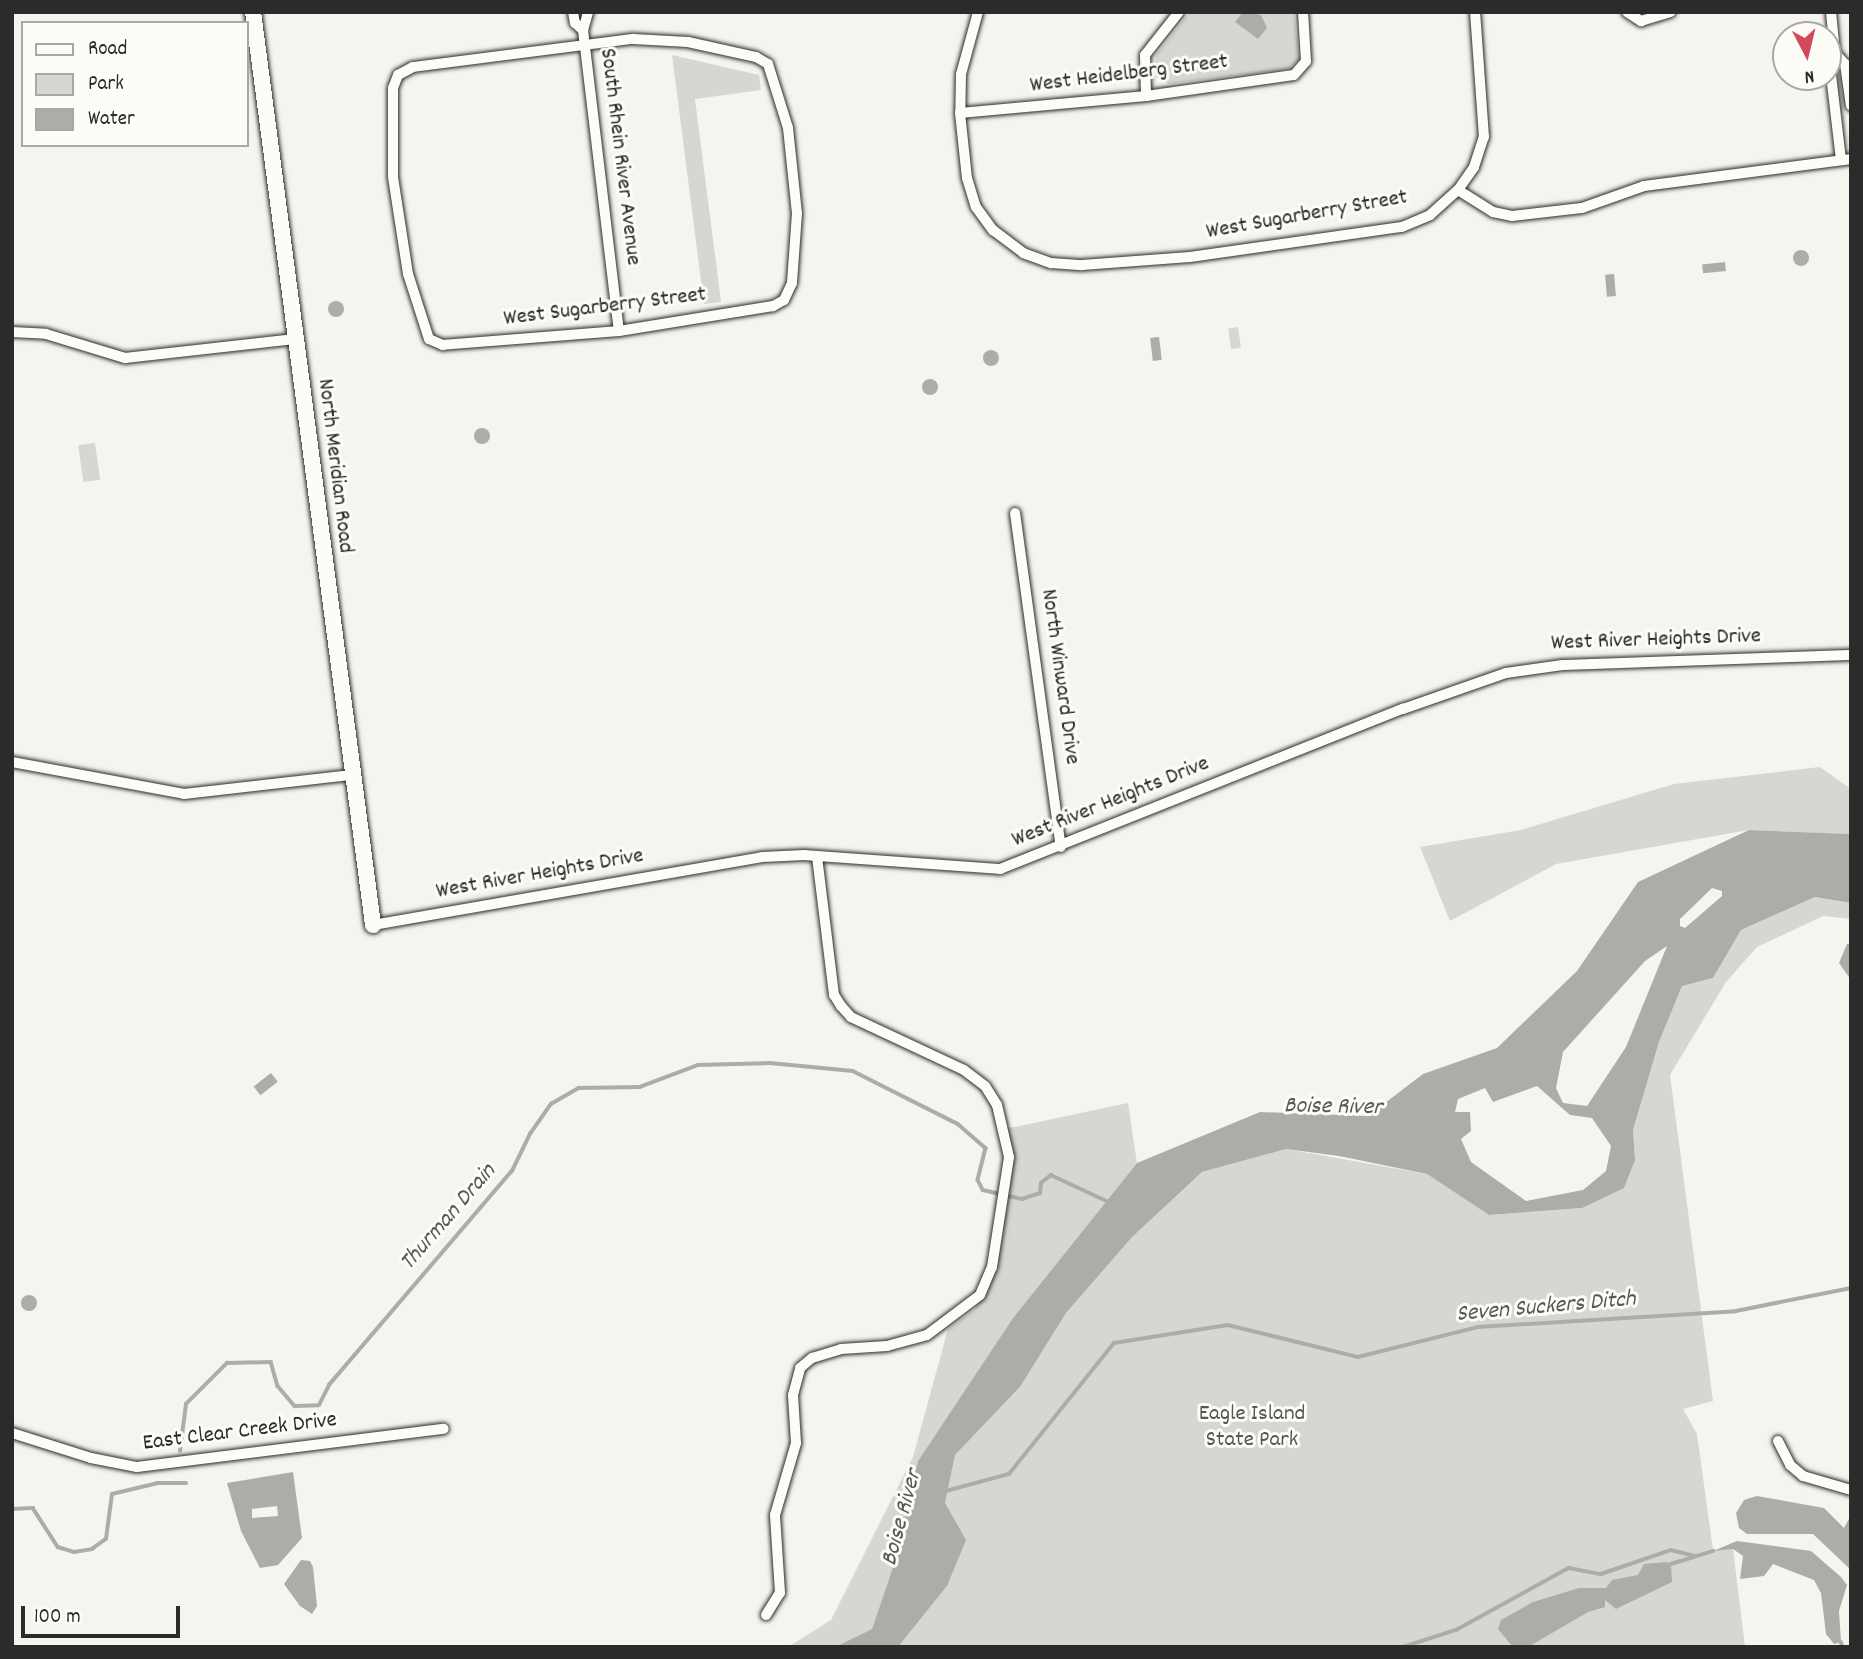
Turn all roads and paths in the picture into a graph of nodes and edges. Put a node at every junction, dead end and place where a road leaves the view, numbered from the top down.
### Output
1 (253, 12) edge
2 (573, 12) edge
3 (588, 12) edge
4 (978, 12) edge
5 (1179, 12) edge
6 (1303, 12) edge
7 (1475, 12) edge
8 (1627, 12) edge
9 (1671, 12) edge
10 (583, 30) junction
11 (583, 46) junction
12 (1842, 60) edge
13 (1834, 91) edge
14 (1146, 96) junction
15 (1851, 106) edge
16 (960, 113) junction
17 (1846, 159) edge
18 (1458, 190) junction
19 (12, 325) edge
20 (619, 331) junction
21 (13, 332) edge
22 (295, 339) junction
23 (1015, 513) dead end
24 (1851, 655) edge
25 (12, 762) edge
26 (352, 775) junction
27 (1061, 847) junction
28 (817, 856) junction
29 (373, 925) joint
30 (444, 1429) dead end
31 (12, 1433) edge
32 (1779, 1441) dead end
33 (1851, 1490) edge
34 (765, 1615) dead end

1 - 22 street, North Meridian Road
2 - 10 street, South Rhein River Avenue
3 - 10 street, South Rhein River Avenue
4 - 16 street, West Sugarberry Street
5 - 14 street
6 - 14 street, West Heidelberg Street
7 - 18 street, West Sugarberry Street
8 - 9 street
10 - 11 street, South Rhein River Avenue
11 - 20 street, South Rhein River Avenue
11 - 20 street, West Sugarberry Street
11 - 20 street, West Sugarberry Street
12 - 15 street
13 - 17 street
14 - 16 street, West Heidelberg Street
16 - 18 street, West Sugarberry Street
17 - 18 street
19 - 21 street
21 - 22 street
22 - 26 street, North Meridian Road
23 - 27 street, North Winward Drive
24 - 27 street, West River Heights Drive
25 - 26 street
26 - 29 street, North Meridian Road
27 - 28 street, West River Heights Drive
28 - 29 street, West River Heights Drive
28 - 34 street
30 - 31 street, East Clear Creek Drive
32 - 33 street

